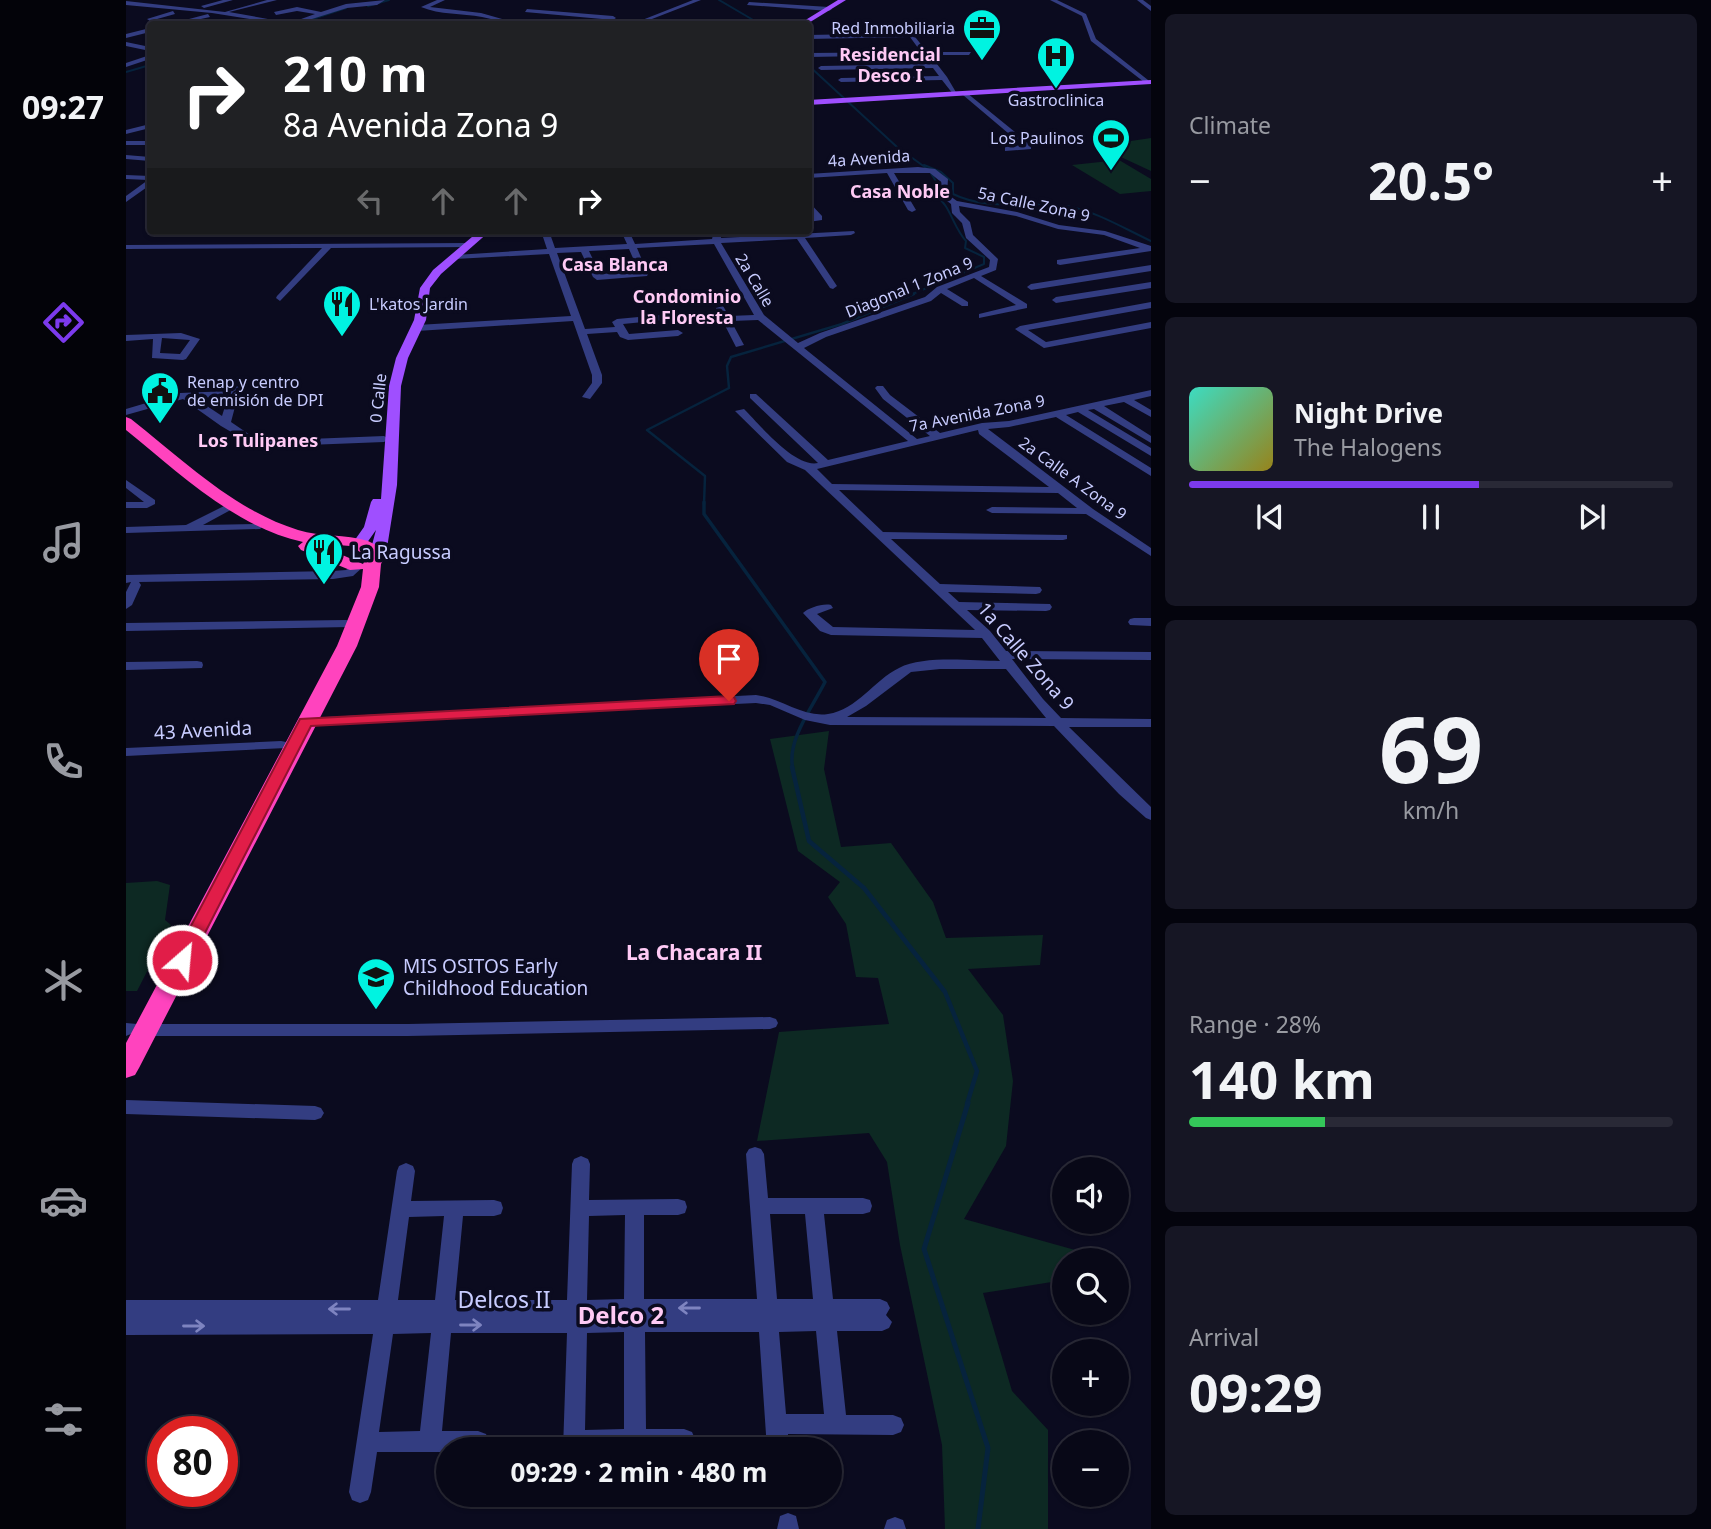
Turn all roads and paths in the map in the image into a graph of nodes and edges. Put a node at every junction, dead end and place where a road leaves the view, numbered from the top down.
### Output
1 (232, 0) edge
2 (274, 0) edge
3 (382, 0) edge
4 (442, 0) edge
5 (698, 0) edge
6 (843, 0) edge
7 (1052, 0) edge
8 (1140, 0) edge
9 (190, 1) edge
10 (264, 3) junction
11 (126, 4) edge
12 (749, 4) dead end
13 (168, 6) junction
14 (204, 6) dead end
15 (553, 7) dead end
16 (151, 9) dead end
17 (829, 9) junction
18 (1151, 9) edge
19 (527, 11) dead end
20 (754, 12) dead end
21 (173, 13) junction
22 (220, 13) junction
23 (276, 13) junction
24 (558, 13) junction
25 (229, 14) junction
26 (820, 14) junction
27 (323, 15) junction
28 (198, 18) junction
29 (150, 19) dead end
30 (309, 19) junction
31 (186, 21) edge
32 (272, 21) edge
33 (301, 21) edge
34 (505, 21) edge
35 (605, 21) edge
36 (643, 21) edge
37 (808, 21) edge
38 (147, 33) edge
39 (126, 36) edge
40 (835, 36) junction
41 (812, 40) edge
42 (126, 44) edge
43 (867, 44) dead end
44 (905, 44) dead end
45 (918, 44) junction
46 (841, 45) junction
47 (147, 48) edge
48 (926, 53) junction
49 (969, 53) dead end
50 (847, 54) junction
51 (812, 55) edge
52 (147, 58) edge
53 (126, 65) edge
54 (935, 66) junction
55 (854, 67) junction
56 (821, 68) dead end
57 (945, 78) junction
58 (841, 80) dead end
59 (862, 80) junction
60 (1149, 81) edge
61 (960, 94) junction
62 (872, 98) junction
63 (852, 100) junction
64 (812, 102) edge
65 (147, 129) edge
66 (126, 133) edge
67 (126, 143) edge
68 (147, 143) edge
69 (1008, 149) dead end
70 (126, 156) edge
71 (147, 157) edge
72 (939, 162) dead end
73 (927, 170) junction
74 (889, 171) junction
75 (812, 176) edge
76 (126, 177) edge
77 (147, 179) edge
78 (147, 182) edge
79 (126, 200) edge
80 (955, 203) junction
81 (812, 208) edge
82 (912, 210) dead end
83 (812, 219) edge
84 (851, 233) dead end
85 (475, 235) edge
86 (480, 235) edge
87 (546, 235) edge
88 (627, 235) edge
89 (717, 236) edge
90 (799, 236) junction
91 (330, 245) junction
92 (466, 245) junction
93 (632, 246) junction
94 (126, 247) edge
95 (584, 249) junction
96 (1150, 249) edge
97 (552, 251) junction
98 (455, 257) junction
99 (1060, 262) dead end
100 (1151, 268) edge
101 (976, 276) junction
102 (1151, 285) edge
103 (833, 286) dead end
104 (1031, 287) dead end
105 (940, 289) junction
106 (280, 298) dead end
107 (928, 299) junction
108 (1056, 300) dead end
109 (965, 304) dead end
110 (1151, 305) edge
111 (941, 307) dead end
112 (720, 308) dead end
113 (1115, 311) junction
114 (671, 317) dead end
115 (760, 317) junction
116 (576, 318) junction
117 (726, 319) junction
118 (994, 325) dead end
119 (1146, 326) edge
120 (417, 328) junction
121 (620, 329) junction
122 (582, 332) junction
123 (678, 333) dead end
124 (158, 337) dead end
125 (126, 338) edge
126 (740, 345) dead end
127 (797, 346) junction
128 (880, 388) dead end
129 (1151, 393) edge
130 (185, 396) junction
131 (753, 396) dead end
132 (587, 397) dead end
133 (1126, 399) junction
134 (1095, 405) junction
135 (1080, 409) junction
136 (740, 411) dead end
137 (126, 412) edge
138 (1058, 414) junction
139 (1151, 414) edge
140 (126, 422) edge
141 (225, 424) junction
142 (982, 426) junction
143 (126, 432) edge
144 (937, 436) junction
145 (384, 439) junction
146 (1151, 440) edge
147 (914, 441) junction
148 (1151, 453) edge
149 (824, 462) junction
150 (809, 468) junction
151 (1151, 474) edge
152 (126, 483) edge
153 (829, 487) junction
154 (1063, 490) junction
155 (126, 505) edge
156 (230, 506) junction
157 (992, 510) dead end
158 (1089, 511) junction
159 (256, 527) junction
160 (179, 529) junction
161 (126, 530) edge
162 (881, 536) junction
163 (1063, 537) dead end
164 (351, 542) junction
165 (1151, 553) edge
166 (361, 564) junction
167 (130, 582) edge
168 (938, 589) junction
169 (1036, 590) dead end
170 (126, 605) edge
171 (956, 606) junction
172 (1046, 607) dead end
173 (827, 608) dead end
174 (1134, 622) dead end
175 (1151, 622) edge
176 (346, 624) junction
177 (126, 627) edge
178 (986, 634) junction
179 (1151, 656) edge
180 (1006, 660) junction
181 (197, 665) dead end
182 (126, 666) edge
183 (822, 719) junction
184 (306, 722) junction
185 (1058, 722) junction
186 (1151, 723) edge
187 (281, 745) junction
188 (126, 752) edge
189 (1148, 810) edge
190 (771, 1023) dead end
191 (132, 1031) edge
192 (126, 1068) edge
193 (126, 1107) edge
194 (314, 1113) dead end
195 (755, 1154) dead end
196 (581, 1164) dead end
197 (406, 1171) dead end
198 (760, 1206) junction
199 (814, 1206) junction
200 (863, 1206) dead end
201 (634, 1207) junction
202 (678, 1207) dead end
203 (494, 1208) dead end
204 (580, 1208) junction
205 (401, 1209) junction
206 (453, 1209) junction
207 (126, 1309) edge
208 (768, 1315) junction
209 (825, 1315) junction
210 (881, 1315) dead end
211 (577, 1316) junction
212 (634, 1316) junction
213 (385, 1317) junction
214 (442, 1317) junction
215 (126, 1326) edge
216 (776, 1424) junction
217 (836, 1424) junction
218 (893, 1425) dead end
219 (574, 1437) edge
220 (635, 1437) edge
221 (777, 1437) edge
222 (430, 1441) junction
223 (436, 1441) edge
224 (368, 1442) junction
225 (360, 1492) dead end

1 - 10 street
1 - 14 street
2 - 10 street
3 - 27 street
4 - 34 street
5 - 36 street
6 - 17 main road
7 - 60 street
8 - 18 street
9 - 13 street
10 - 22 street
11 - 13 street
12 - 17 street
13 - 22 street
15 - 24 street
16 - 21 street
17 - 26 main road
19 - 24 street
20 - 26 street
21 - 28 street
21 - 29 street
22 - 25 street
22 - 28 street
23 - 25 street
23 - 27 street
23 - 30 street
24 - 35 street
25 - 32 street
26 - 37 main road
27 - 30 street
28 - 31 street
30 - 33 street
38 - 39 street
40 - 41 street
40 - 45 street
40 - 46 street
42 - 47 street
43 - 46 street
44 - 45 street
45 - 48 street
46 - 50 street
48 - 49 street
48 - 50 street
48 - 54 street
50 - 51 street
50 - 55 street
52 - 53 street
54 - 55 street
54 - 57 street
55 - 56 street
55 - 59 street
57 - 59 street
57 - 61 street
58 - 59 street
59 - 62 street
60 - 61 main road
61 - 62 main road
61 - 63 main road
61 - 69 street
62 - 63 main road
63 - 64 main road
65 - 66 street
67 - 68 street
70 - 71 street
72 - 73 street
73 - 74 street, 4a Avenida
73 - 80 street, 5a Calle Zona 9
74 - 75 street, 4a Avenida
74 - 82 street
76 - 77 street
78 - 79 street
80 - 96 street, 5a Calle Zona 9
80 - 101 street, Diagonal 1 Zona 9
81 - 83 street
84 - 90 street
85 - 92 main road, 0 Calle
86 - 92 main road, 0 Calle
87 - 97 street
88 - 93 street
89 - 90 street
89 - 93 street
89 - 115 street, 2a Calle
90 - 103 street
91 - 92 street
91 - 94 street
91 - 106 street
92 - 98 main road, 0 Calle
92 - 145 main road, 0 Calle
93 - 95 street
93 - 95 street
95 - 97 street
96 - 99 street
97 - 98 street
97 - 116 street
98 - 120 main road, 0 Calle
100 - 104 street
101 - 105 street, Diagonal 1 Zona 9
101 - 118 street
102 - 108 street
105 - 107 street, Diagonal 1 Zona 9
105 - 109 street
107 - 111 street
107 - 127 street, Diagonal 1 Zona 9
110 - 113 street
112 - 117 street
113 - 119 street
113 - 119 street
114 - 121 street
115 - 117 street
115 - 127 street, 2a Calle
116 - 120 street
116 - 122 street
117 - 126 street
120 - 166 main road, 0 Calle
121 - 122 street
121 - 123 street
122 - 132 street
124 - 125 street
127 - 147 street, 2a Calle
128 - 144 street
129 - 133 street, 7a Avenida Zona 9
130 - 137 street
130 - 141 street
130 - 141 street
131 - 149 street
133 - 134 street, 7a Avenida Zona 9
133 - 139 street
134 - 135 street, 7a Avenida Zona 9
134 - 146 street
135 - 138 street, 7a Avenida Zona 9
135 - 148 street
136 - 150 street, 1a Calle Zona 9
138 - 142 street, 7a Avenida Zona 9
138 - 151 street
140 - 156 highway
141 - 145 street
142 - 144 street, 7a Avenida Zona 9
142 - 154 street, 2a Calle A Zona 9
143 - 156 highway
144 - 147 street, 7a Avenida Zona 9
145 - 164 main road, 0 Calle
147 - 149 street, 7a Avenida Zona 9
149 - 150 street, 7a Avenida Zona 9
150 - 153 street, 1a Calle Zona 9
152 - 155 street
153 - 154 street
153 - 162 street, 1a Calle Zona 9
154 - 158 street, 2a Calle A Zona 9
156 - 159 highway
156 - 160 street
156 - 164 highway
157 - 158 street
158 - 165 street, 2a Calle A Zona 9
159 - 160 street
159 - 166 highway
160 - 161 street
162 - 163 street
162 - 168 street, 1a Calle Zona 9
164 - 166 highway
166 - 167 street
166 - 176 highway
166 - 184 highway
167 - 170 street
168 - 169 street
168 - 171 street, 1a Calle Zona 9
171 - 172 street
171 - 178 street, 1a Calle Zona 9
173 - 178 street
174 - 175 street
176 - 177 street
176 - 187 highway
178 - 180 street, 1a Calle Zona 9
179 - 180 street
180 - 183 street
180 - 185 street, 1a Calle Zona 9
181 - 182 street
183 - 184 street
183 - 185 street
184 - 191 highway
185 - 186 street
185 - 189 street, 1a Calle Zona 9
187 - 188 street, 43 Avenida
187 - 191 highway
190 - 191 street
191 - 192 highway
193 - 194 street
195 - 198 street
196 - 204 street
197 - 205 street
198 - 199 street
198 - 208 street
199 - 200 street
199 - 209 street
201 - 202 street
201 - 204 street
201 - 212 street
203 - 206 street
204 - 211 street
205 - 206 street
205 - 213 street
206 - 214 street
213 -> 207 street, Delcos II
208 - 209 street, Delcos II
208 - 212 street, Delcos II
208 - 216 street
209 - 210 street, Delcos II
209 - 217 street
211 - 212 street, Delcos II
211 - 214 street, Delcos II
211 - 219 street
212 - 220 street
213 - 214 street, Delcos II
215 -> 213 street, Delcos II
213 - 224 street
214 - 222 street
216 - 217 street
216 - 221 street
217 - 218 street
222 - 223 street
222 - 224 street
224 - 225 street

